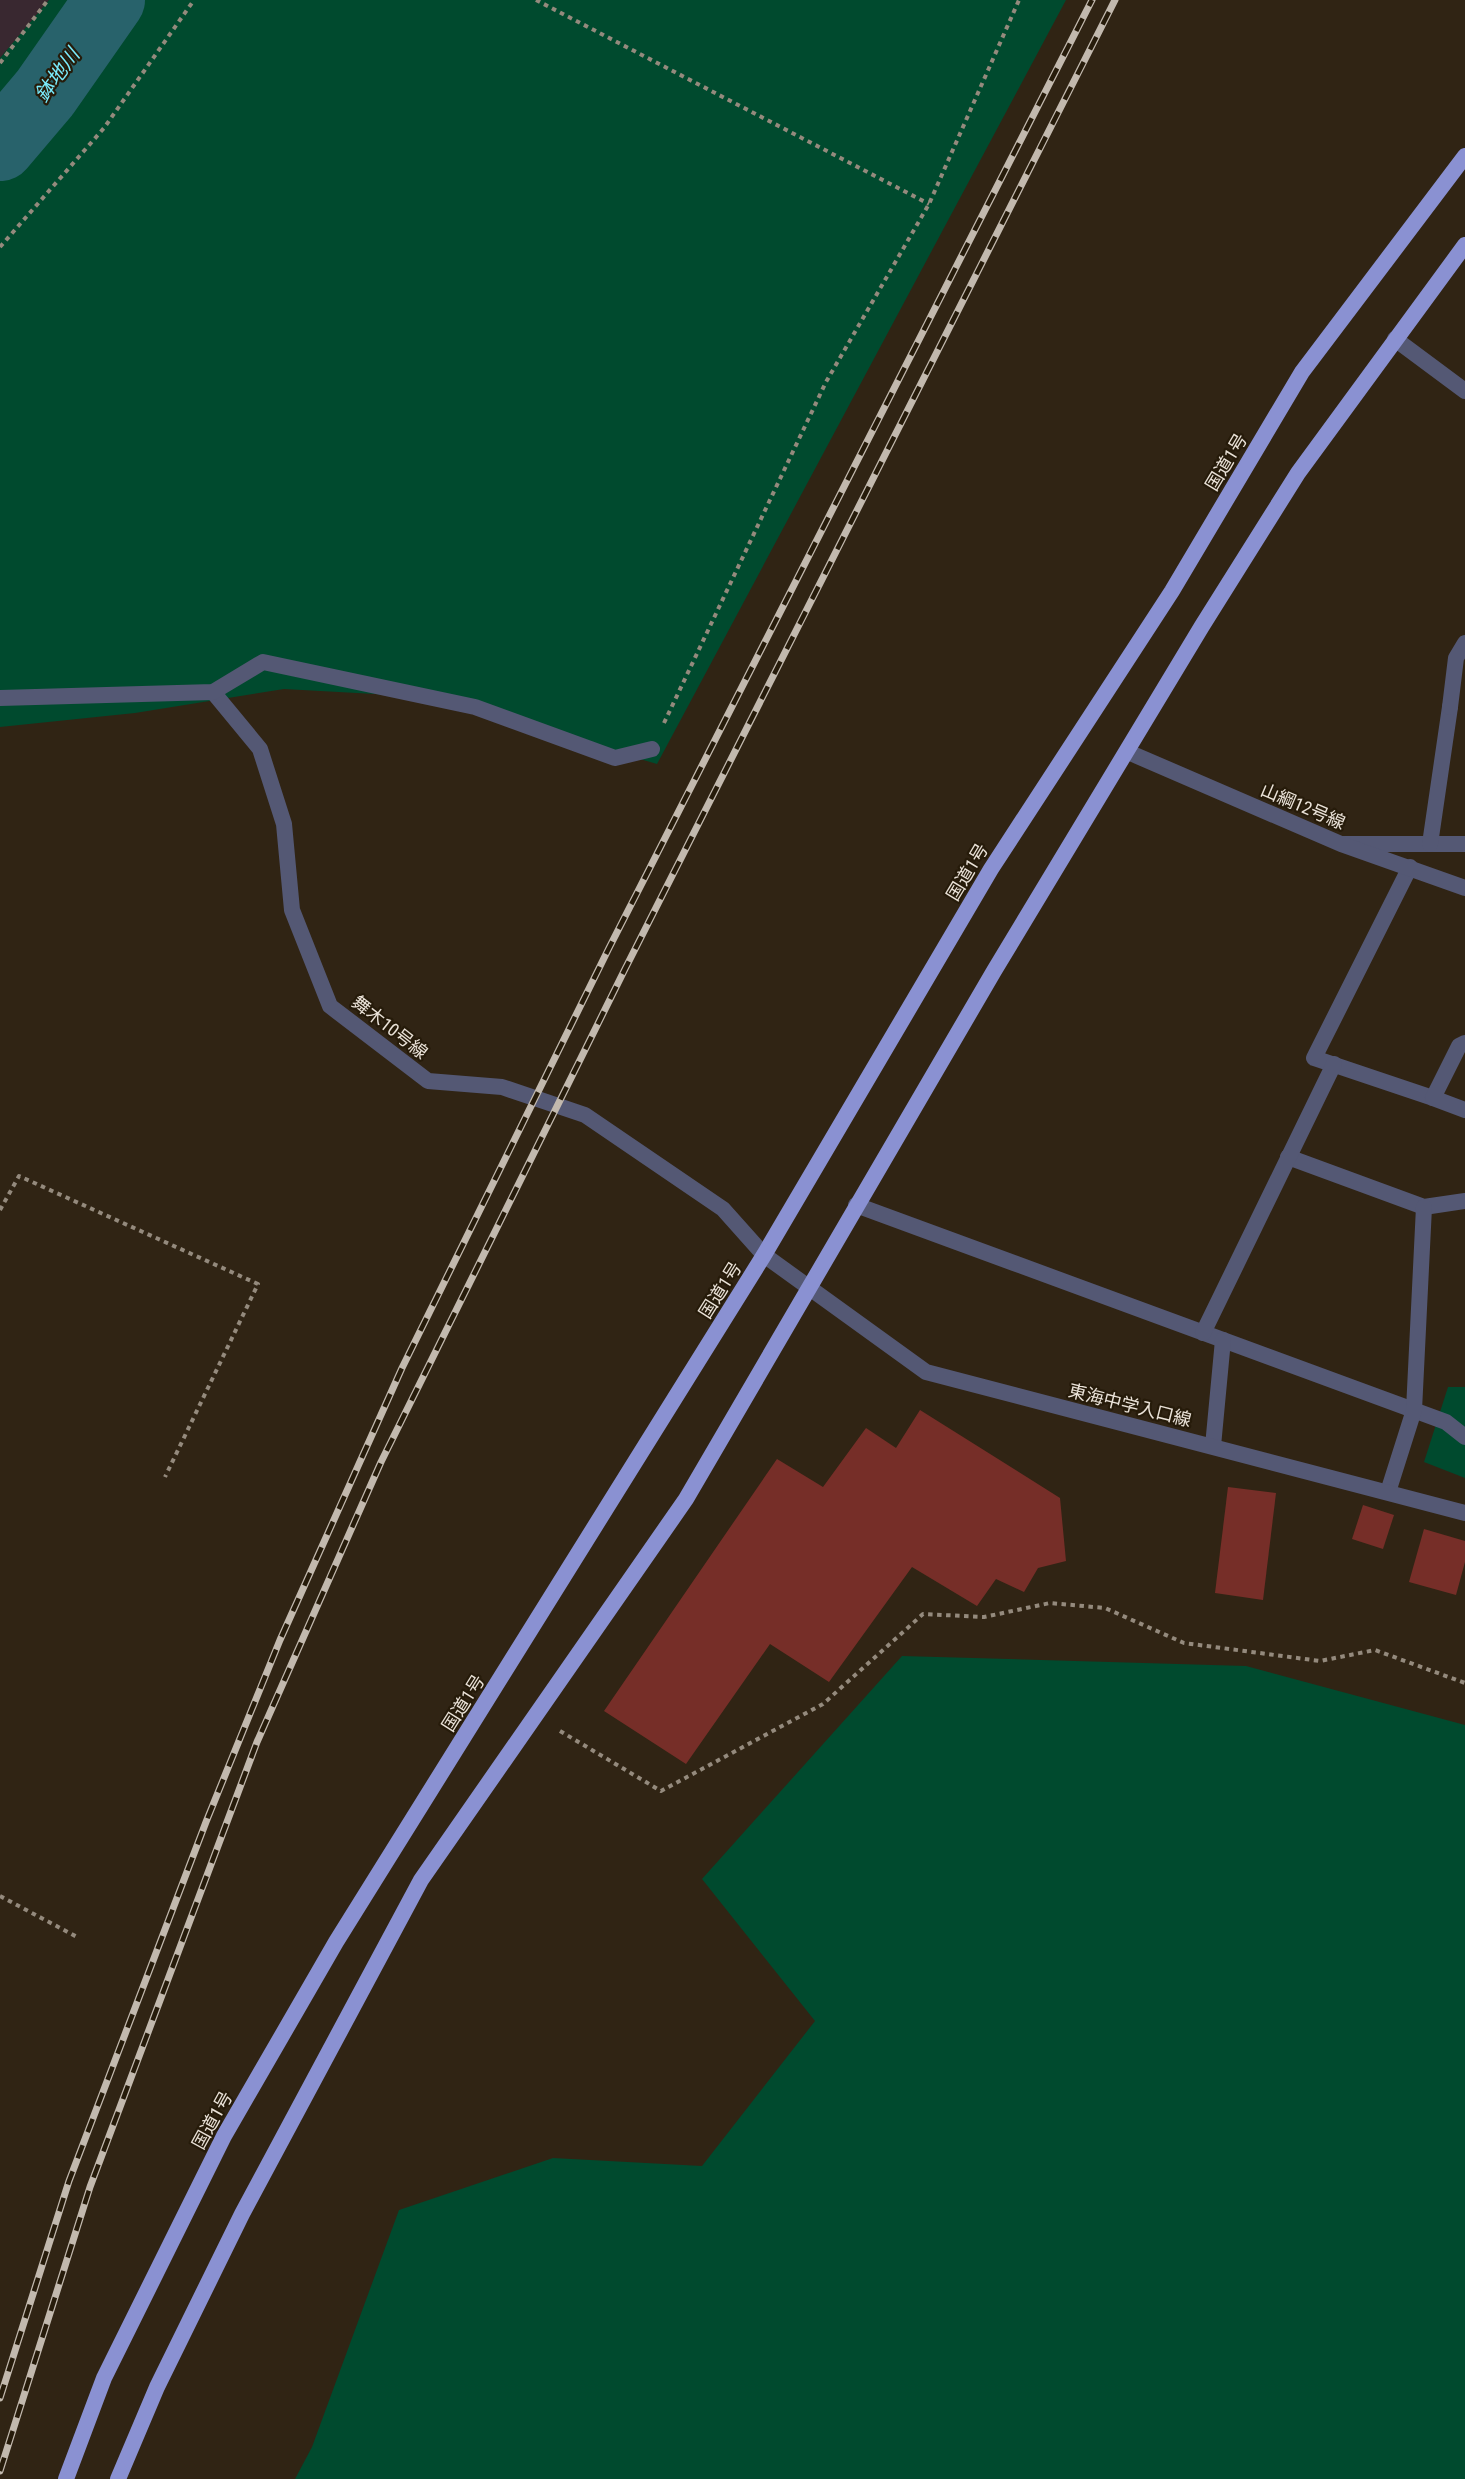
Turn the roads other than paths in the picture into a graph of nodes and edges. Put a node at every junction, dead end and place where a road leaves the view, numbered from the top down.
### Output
1 (1465, 156) edge
2 (1465, 245) edge
3 (1395, 339) junction
4 (1465, 391) edge
5 (1465, 643) edge
6 (213, 692) junction
7 (0, 698) edge
8 (652, 749) road end
9 (1128, 752) junction
10 (1341, 844) junction
11 (1430, 844) junction
12 (1465, 844) edge
13 (1410, 867) junction
14 (1465, 888) edge
15 (1465, 1043) edge
16 (1334, 1064) junction
17 (1433, 1098) junction
18 (1465, 1110) edge
19 (1288, 1157) junction
20 (1465, 1201) edge
21 (856, 1205) junction
22 (1424, 1207) junction
23 (764, 1256) junction
24 (807, 1288) junction
25 (1203, 1333) junction
26 (1223, 1340) junction
27 (1414, 1410) junction
28 (1465, 1437) edge
29 (1213, 1446) junction
30 (1388, 1492) junction
31 (1465, 1513) edge
32 (66, 2479) edge
33 (118, 2479) edge

1 - 23 highway, 国道1号
2 - 3 highway
3 - 4 street
3 - 9 highway
5 - 11 street
6 - 7 street
6 - 8 street
6 - 23 street, 舞木10号線
9 - 10 street, 山綱12号線
9 - 21 highway
10 - 11 street
10 - 13 street, 山綱12号線
11 - 12 street
13 - 14 street, 山綱12号線
13 - 16 street
15 - 17 street
16 - 17 street
16 - 19 street
17 - 18 street
19 - 22 street
19 - 25 street
20 - 22 street
21 - 24 highway
21 - 25 street
22 - 27 street
23 - 24 street, 舞木10号線
23 - 32 highway, 国道1号
24 - 29 street, 東海中学入口線
24 - 33 highway
25 - 26 street
26 - 27 street
26 - 29 street
27 - 28 street
27 - 30 street
29 - 30 street, 東海中学入口線
30 - 31 street, 東海中学入口線

